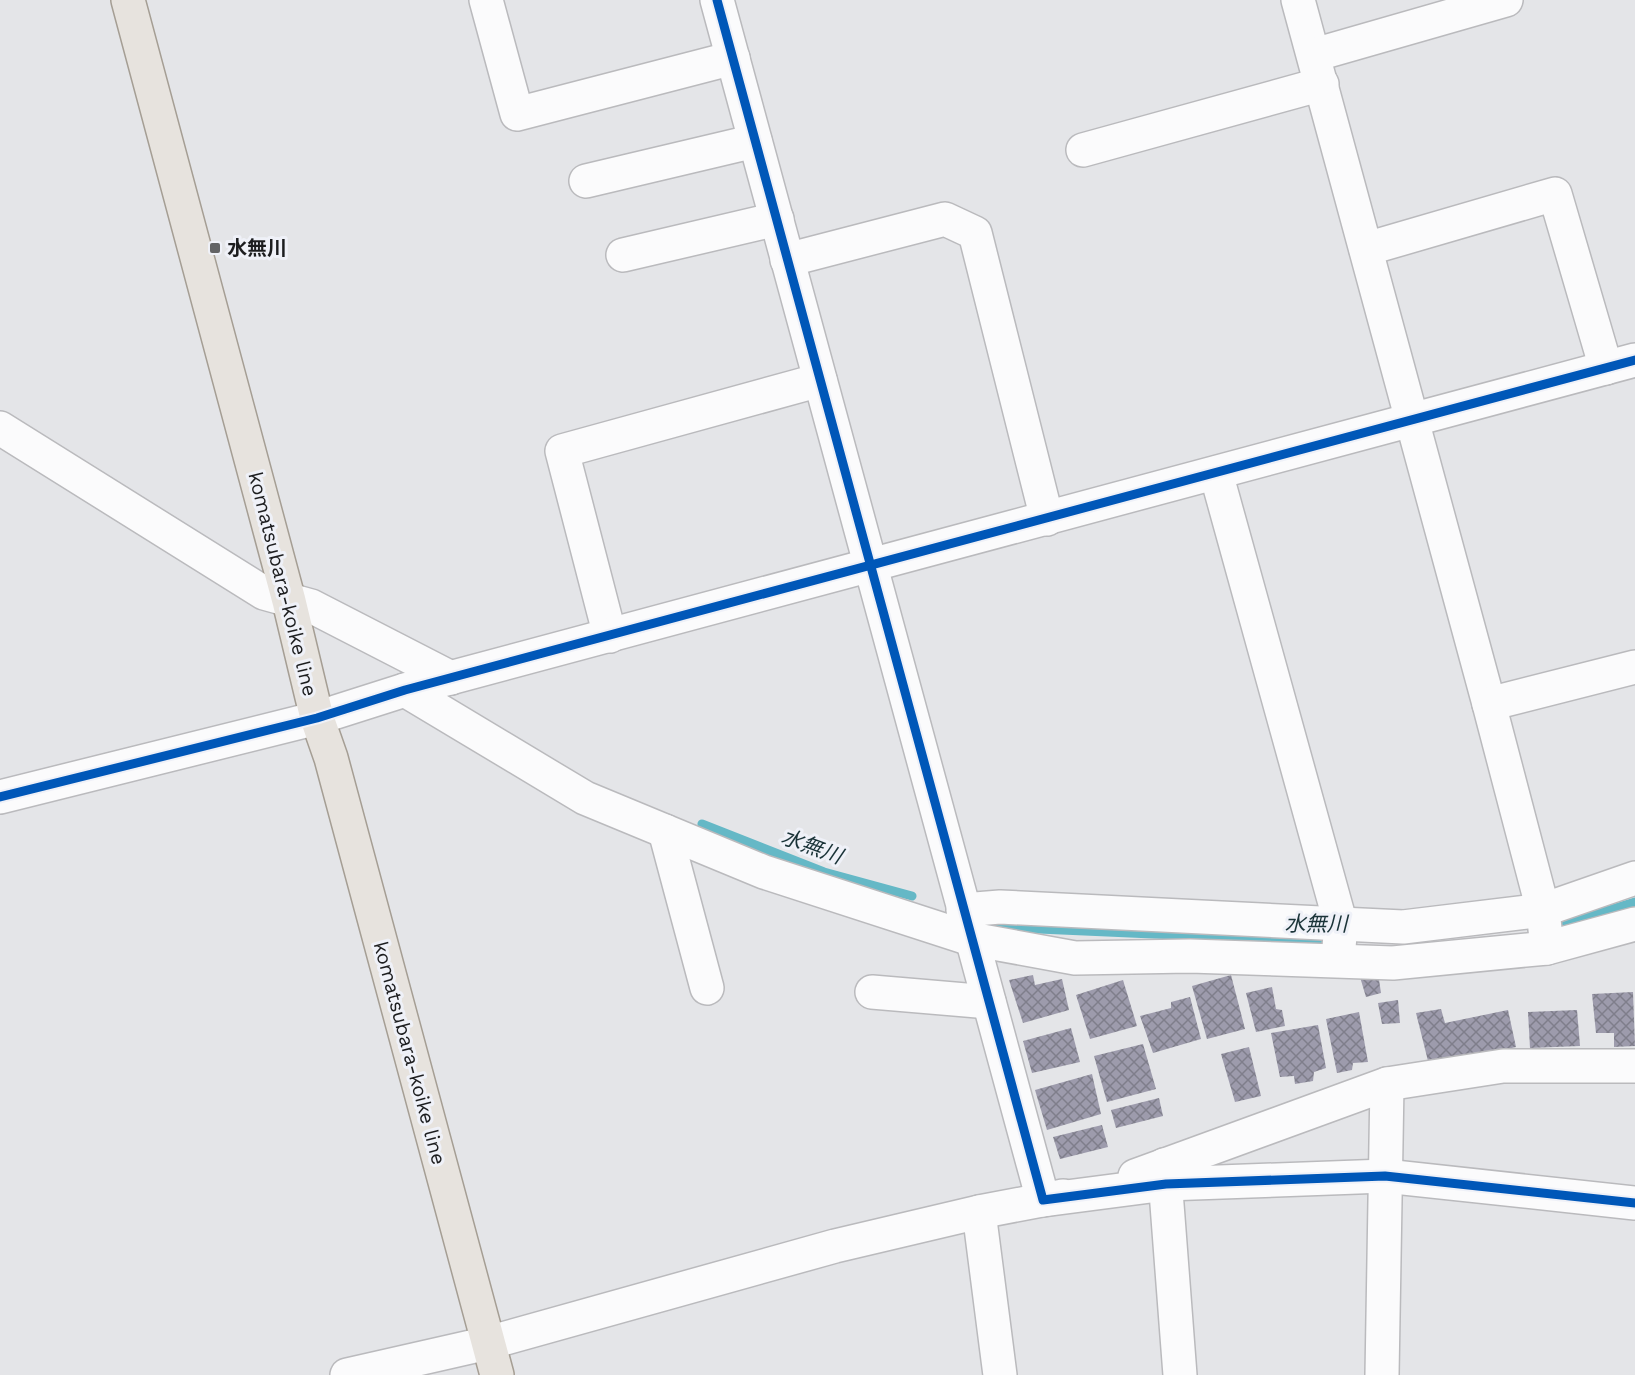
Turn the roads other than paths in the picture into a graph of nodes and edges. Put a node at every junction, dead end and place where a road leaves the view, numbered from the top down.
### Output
1 (128, 0) edge
2 (486, 0) edge
3 (717, 0) edge
4 (1299, 0) edge
5 (1506, 0) edge
6 (733, 58) junction
7 (1318, 70) junction
8 (755, 141) junction
9 (1083, 150) dead end
10 (586, 181) dead end
11 (777, 219) junction
12 (1366, 249) junction
13 (623, 255) dead end
14 (787, 260) junction
15 (1620, 364) edge
16 (820, 380) junction
17 (1413, 420) junction
18 (0, 428) edge
19 (1216, 474) junction
20 (1047, 519) junction
21 (870, 566) junction
22 (289, 601) junction
23 (610, 636) junction
24 (1635, 667) edge
25 (451, 678) junction
26 (405, 690) junction
27 (1489, 704) junction
28 (316, 718) junction
29 (0, 797) edge
30 (665, 831) junction
31 (1635, 878) edge
32 (1543, 910) junction
33 (967, 924) junction
34 (1635, 924) edge
35 (1341, 925) junction
36 (1547, 948) junction
37 (1338, 960) junction
38 (707, 988) dead end
39 (873, 992) dead end
40 (989, 1002) junction
41 (1635, 1066) edge
42 (1387, 1084) junction
43 (1165, 1174) junction
44 (1385, 1176) junction
45 (1043, 1200) junction
46 (1635, 1203) edge
47 (979, 1212) junction
48 (488, 1343) junction
49 (347, 1375) edge
50 (497, 1375) edge
51 (1000, 1375) edge
52 (1180, 1375) edge
53 (1382, 1375) edge

1 - 22 main road, komatsubara-koike line
2 - 6 street
3 - 6 street
4 - 7 street
5 - 7 street
6 - 8 street
7 - 9 street
7 - 12 street
8 - 10 street
8 - 11 street
11 - 13 street
11 - 14 street
12 - 15 street
12 - 17 street
14 - 16 street
14 - 20 street
15 - 17 street
16 - 21 street
16 - 23 street
17 - 19 street
17 - 27 street
18 - 22 street
19 - 20 street
19 - 35 street
20 - 21 street
21 - 23 street
21 - 33 street
22 - 25 street
22 - 28 main road, komatsubara-koike line
23 - 25 street
24 - 27 street
25 - 26 street
26 - 28 street
26 - 30 street
27 - 32 street
28 - 29 street
28 - 48 main road, komatsubara-koike line
30 - 33 street
30 - 38 street
31 - 32 street
32 - 35 street
32 - 36 street
33 - 35 street
33 - 37 street
33 - 40 street
34 - 36 street
35 - 37 street
36 - 37 street
39 - 40 street
40 - 45 street
41 - 42 street
42 - 43 street
42 - 44 street
43 - 44 street
43 - 45 street
43 - 52 street
44 - 46 street
44 - 53 street
45 - 47 street
47 - 48 street
47 - 51 street
48 - 49 street
48 - 50 main road, komatsubara-koike line

